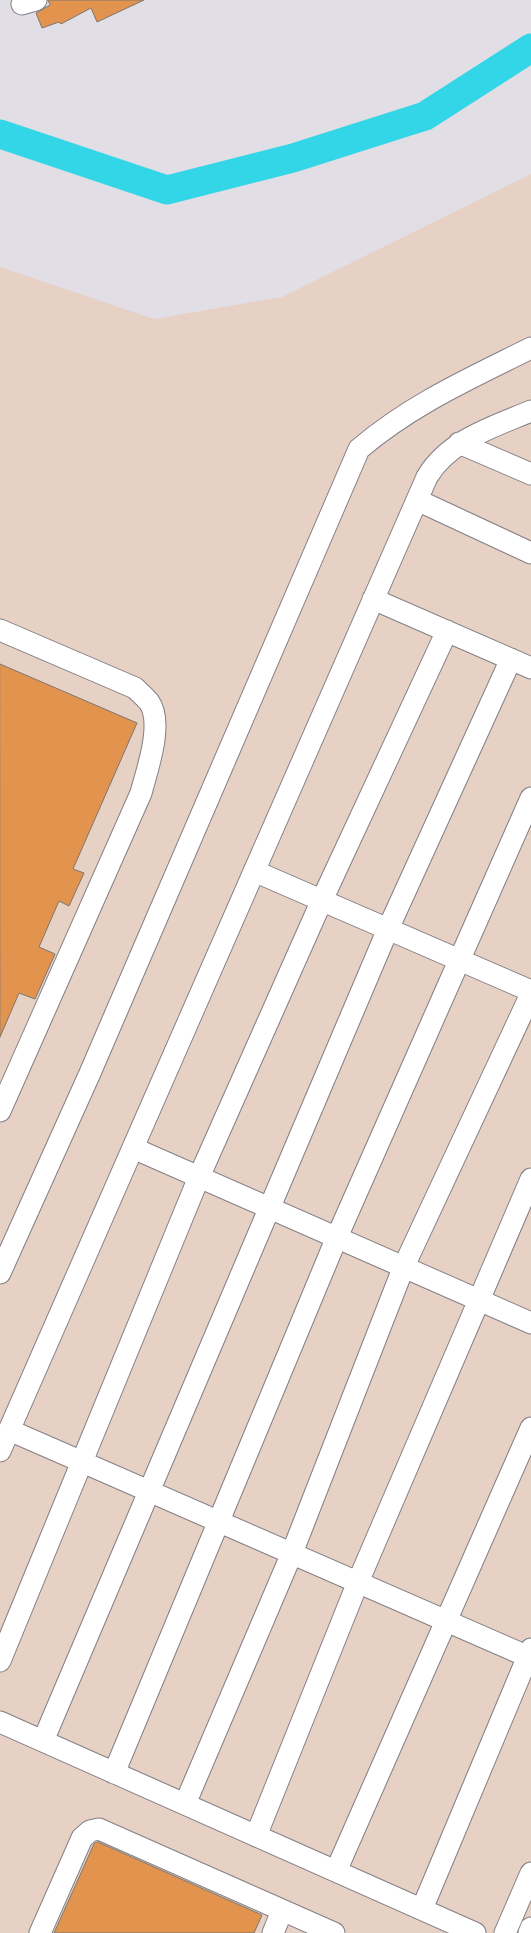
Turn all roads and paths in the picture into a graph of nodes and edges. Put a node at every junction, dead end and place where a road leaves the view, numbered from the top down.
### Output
1 (531, 348) edge
2 (531, 411) edge
3 (459, 443) junction
4 (531, 474) edge
5 (417, 500) junction
6 (531, 553) edge
7 (374, 599) junction
8 (0, 630) edge
9 (447, 631) junction
10 (510, 659) junction
11 (531, 668) edge
12 (531, 798) edge
13 (254, 871) junction
14 (322, 900) junction
15 (388, 929) junction
16 (460, 961) junction
17 (531, 993) edge
18 (0, 1111) edge
19 (133, 1148) junction
20 (199, 1177) junction
21 (531, 1179) edge
22 (268, 1207) junction
23 (8, 1230) edge
24 (337, 1237) junction
25 (404, 1266) junction
26 (0, 1273) edge
27 (478, 1300) junction
28 (531, 1323) edge
29 (531, 1428) edge
30 (9, 1430) junction
31 (0, 1452) edge
32 (84, 1462) junction
33 (149, 1491) junction
34 (218, 1521) junction
35 (292, 1553) junction
36 (358, 1582) junction
37 (447, 1621) junction
38 (530, 1654) edge
39 (0, 1661) edge
40 (0, 1722) edge
41 (43, 1741) junction
42 (114, 1772) junction
43 (184, 1804) junction
44 (256, 1836) junction
45 (336, 1871) junction
46 (531, 1873) edge
47 (422, 1909) junction
48 (282, 1911) junction
49 (531, 1928) edge
50 (40, 1933) edge
51 (273, 1933) edge
52 (334, 1933) edge
53 (475, 1933) edge
54 (505, 1933) edge
55 (529, 1933) edge

1 - 23 lane
2 - 3 lane
3 - 4 lane
3 - 5 lane
5 - 6 lane
5 - 7 lane
7 - 9 lane
7 - 13 lane
8 - 18 lane
9 - 10 lane
9 - 14 lane
10 - 11 lane
10 - 15 lane
12 - 16 lane
13 - 14 lane
13 - 19 lane
14 - 15 lane
14 - 20 lane
15 - 16 lane
15 - 22 lane
16 - 17 lane
16 - 24 lane
17 - 25 lane
19 - 20 lane
19 - 30 lane
20 - 22 lane
20 - 32 lane
21 - 27 lane
22 - 24 lane
22 - 33 lane
23 - 26 lane
24 - 25 lane
24 - 34 lane
25 - 27 lane
25 - 35 lane
27 - 28 lane
27 - 36 lane
29 - 37 lane
30 - 31 lane
30 - 32 lane
32 - 33 lane
32 - 39 lane
33 - 34 lane
33 - 41 lane
34 - 35 lane
34 - 42 lane
35 - 36 lane
35 - 43 lane
36 - 37 lane
36 - 44 lane
37 - 38 lane
37 - 45 lane
38 - 47 lane
40 - 41 lane
41 - 42 lane
42 - 43 lane
43 - 44 lane
44 - 45 lane
45 - 47 lane
46 - 54 lane
47 - 53 lane
48 - 50 lane
48 - 51 lane
48 - 52 lane
49 - 55 lane

